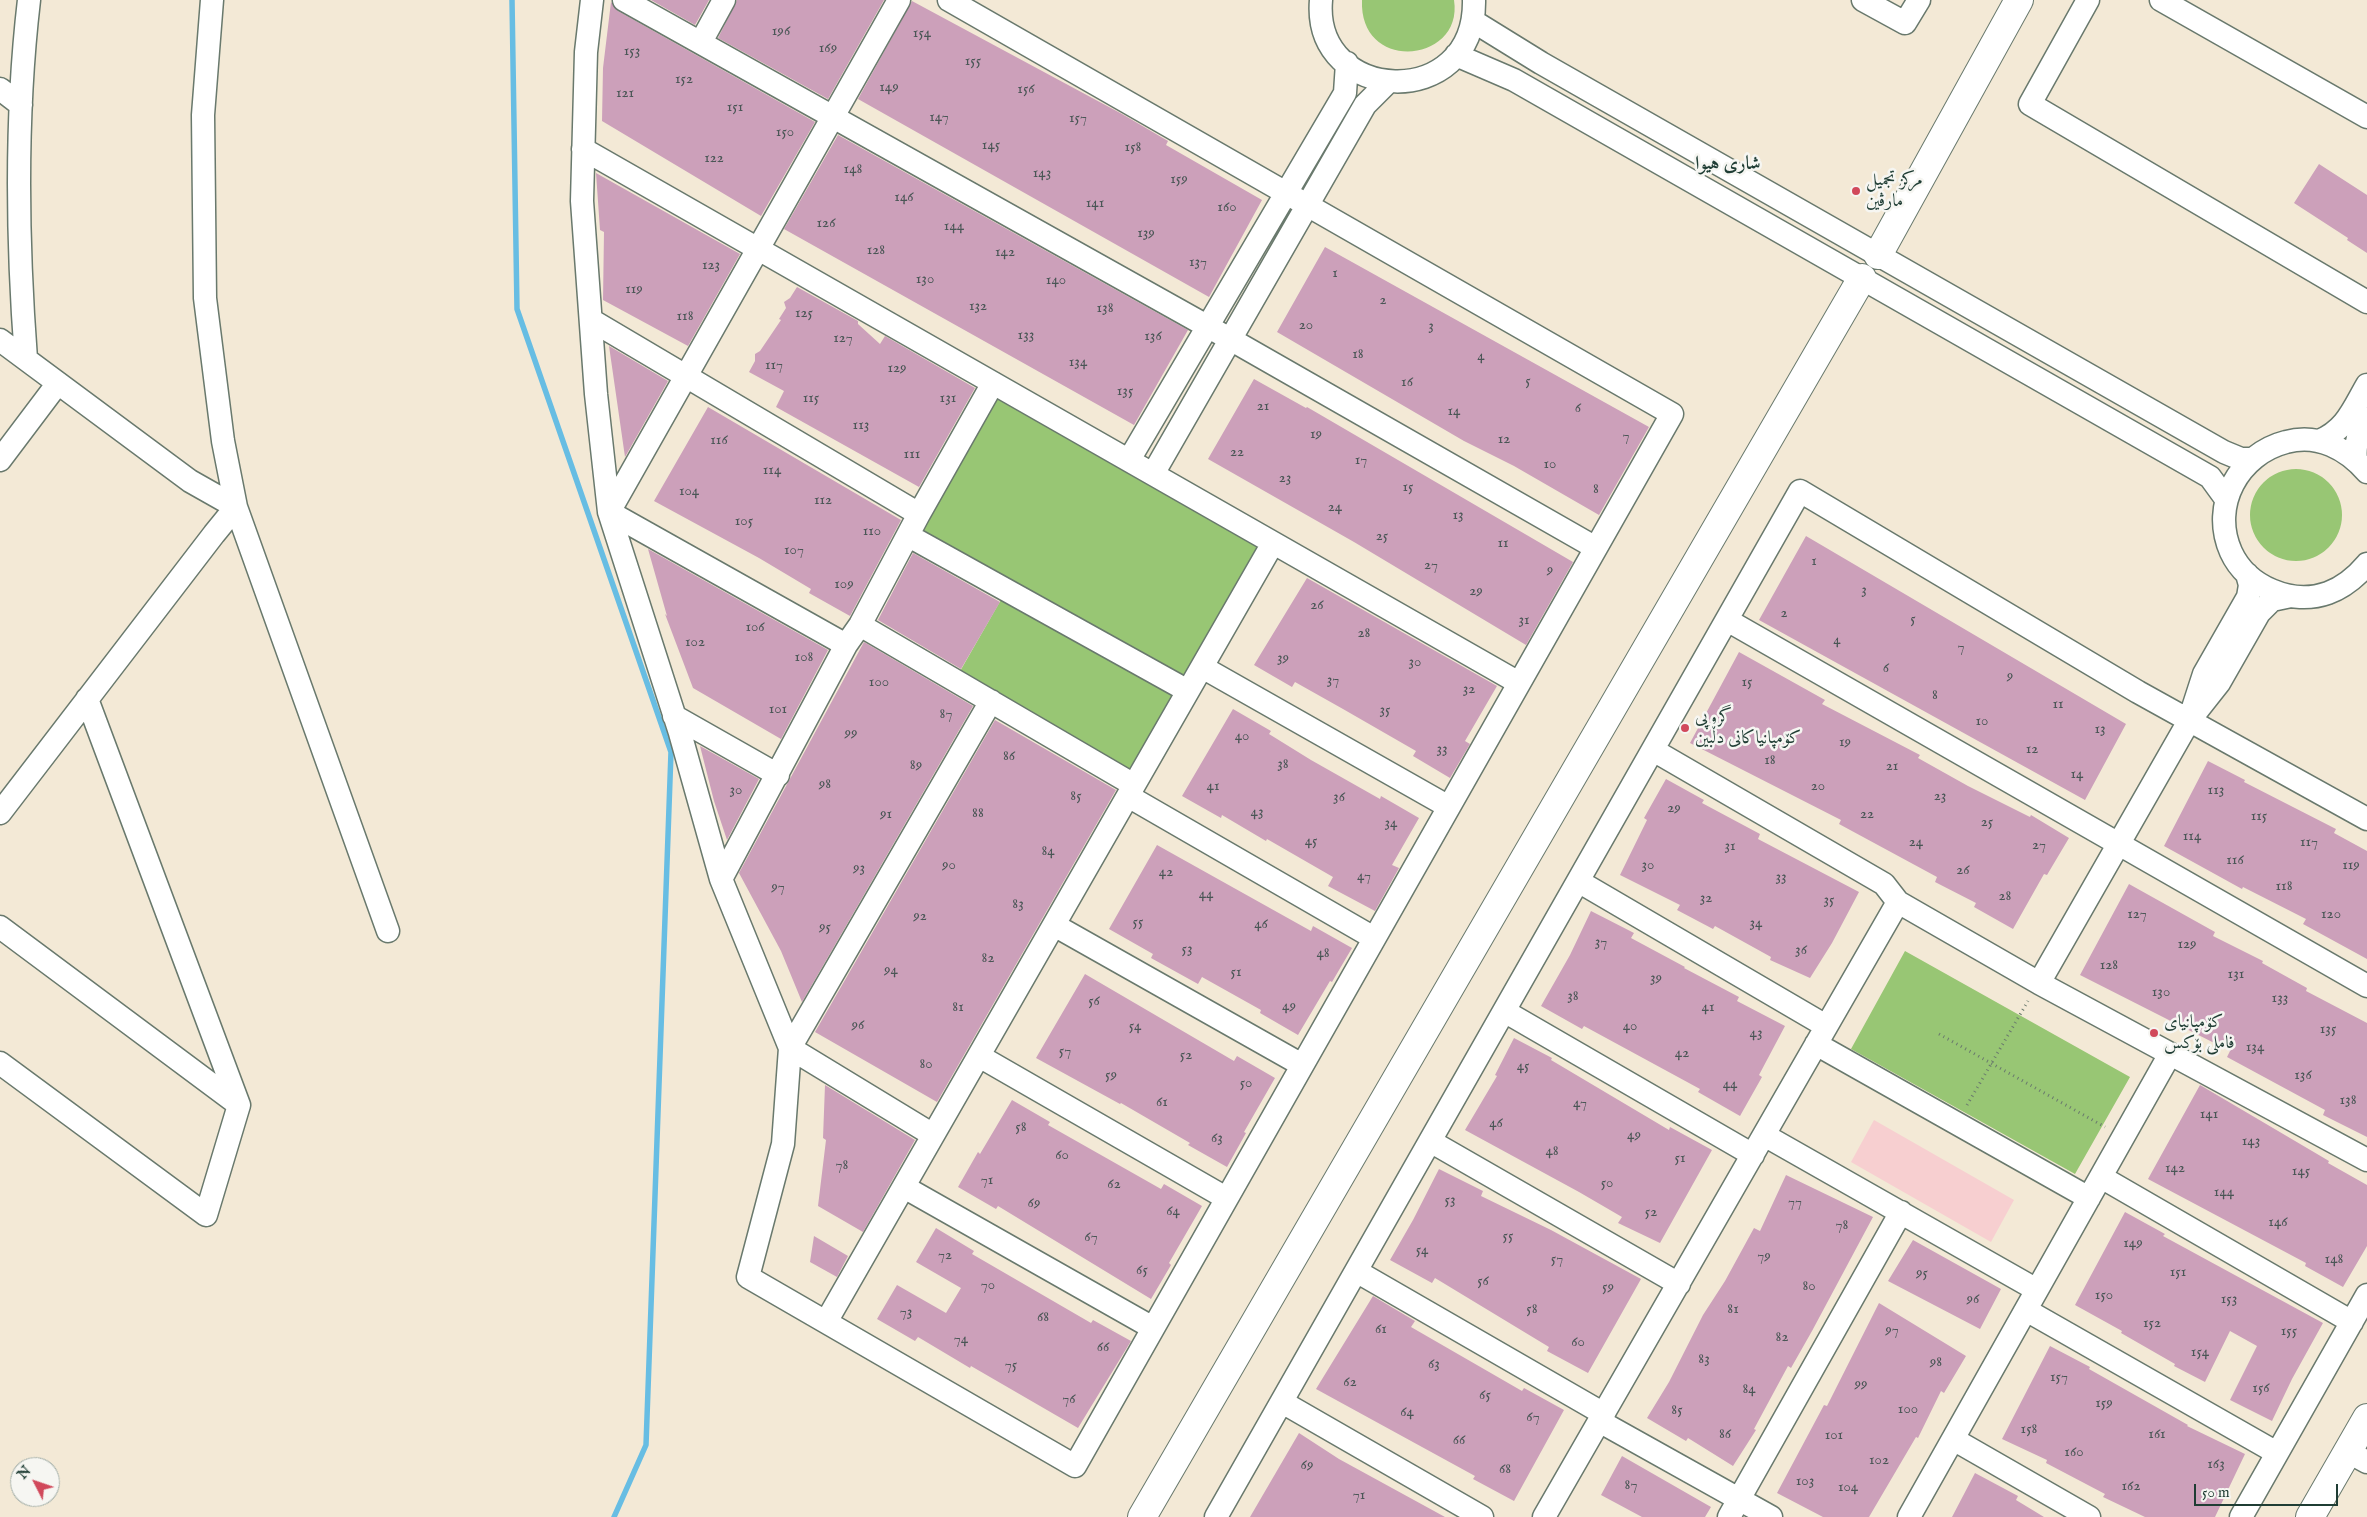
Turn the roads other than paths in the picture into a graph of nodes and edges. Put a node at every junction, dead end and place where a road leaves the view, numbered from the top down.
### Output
1 (29, 0) edge
2 (212, 0) edge
3 (592, 0) edge
4 (624, 0) edge
5 (724, 0) edge
6 (899, 0) edge
7 (949, 0) edge
8 (1321, 0) edge
9 (1863, 0) edge
10 (1919, 0) edge
11 (2019, 0) edge
12 (2088, 0) edge
13 (2161, 0) edge
14 (1473, 10) edge
15 (700, 42) junction
16 (1456, 55) junction
17 (1347, 63) junction
18 (1388, 82) junction
19 (0, 89) edge
20 (21, 105) junction
21 (833, 116) junction
22 (2367, 117) edge
23 (583, 149) junction
24 (1287, 192) junction
25 (1308, 204) junction
26 (758, 249) junction
27 (1878, 255) junction
28 (1862, 278) junction
29 (2367, 302) edge
30 (591, 320) junction
31 (1207, 327) junction
32 (1230, 339) junction
33 (0, 340) edge
34 (26, 359) junction
35 (686, 376) junction
36 (58, 383) junction
37 (993, 383) junction
38 (2367, 385) edge
39 (2367, 419) edge
40 (2319, 441) junction
41 (2250, 459) junction
42 (0, 460) edge
43 (1129, 460) junction
44 (2362, 466) edge
45 (1153, 474) junction
46 (2226, 499) junction
47 (236, 507) junction
48 (609, 512) junction
49 (919, 514) junction
50 (909, 536) junction
51 (1273, 543) junction
52 (1596, 548) junction
53 (2364, 572) edge
54 (2246, 574) junction
55 (2291, 596) junction
56 (1727, 620) junction
57 (860, 625) junction
58 (846, 646) junction
59 (1202, 667) junction
60 (1519, 683) junction
61 (1188, 691) junction
62 (87, 699) junction
63 (990, 701) junction
64 (674, 716) junction
65 (2189, 721) junction
66 (1652, 750) junction
67 (778, 775) junction
68 (1131, 790) junction
69 (1449, 807) junction
70 (0, 813) edge
71 (2367, 819) edge
72 (2118, 844) junction
73 (721, 879) junction
74 (1578, 881) junction
75 (1898, 902) junction
76 (1054, 925) junction
77 (0, 927) edge
78 (388, 931) dead end
79 (1374, 938) junction
80 (2040, 983) junction
81 (2367, 986) edge
82 (1504, 1011) junction
83 (1821, 1035) junction
84 (790, 1048) junction
85 (2170, 1054) junction
86 (979, 1056) junction
87 (0, 1063) edge
88 (1302, 1065) junction
89 (239, 1105) junction
90 (934, 1135) junction
91 (1764, 1135) junction
92 (1430, 1141) junction
93 (1753, 1155) junction
94 (2367, 1160) edge
95 (2101, 1178) junction
96 (904, 1187) junction
97 (1226, 1198) junction
98 (2089, 1198) junction
99 (1901, 1212) junction
100 (1356, 1271) junction
101 (1678, 1284) junction
102 (2037, 1290) junction
103 (2367, 1295) edge
104 (2026, 1310) junction
105 (826, 1322) junction
106 (2352, 1322) junction
107 (1153, 1328) junction
108 (1282, 1402) junction
109 (1602, 1418) junction
110 (2367, 1418) edge
111 (1953, 1439) junction
112 (2277, 1453) junction
113 (2357, 1457) edge
114 (1734, 1508) edge
115 (1142, 1517) edge
116 (1216, 1517) edge
117 (1482, 1517) edge
118 (1544, 1517) edge
119 (1771, 1517) edge
120 (1909, 1517) edge
121 (2089, 1517) edge
122 (2241, 1517) edge
123 (2310, 1517) edge

1 - 20 street
2 - 47 street
3 - 23 street
4 - 15 street
5 - 15 street
6 - 21 street
7 - 24 street
8 - 17 street
9 - 10 street
11 - 27 street
12 - 29 street
13 - 22 street
14 - 16 street
14 - 27 street
15 - 21 street
16 - 18 street
16 - 28 street
17 - 18 street
17 - 24 street
18 - 25 street
19 - 20 street
20 - 34 street
21 - 26 street
21 - 31 street
23 - 26 street
23 - 30 street
24 - 25 street
24 - 31 street
25 - 32 street
25 - 52 street
26 - 35 street
26 - 37 street
27 - 41 street
28 - 46 street
28 - 115 street
30 - 35 street
30 - 48 street
31 - 32 street
31 - 43 street
32 - 45 street
32 - 52 street
33 - 34 street
34 - 36 street
35 - 48 street
35 - 49 street
36 - 42 street
36 - 47 street
37 - 43 street
37 - 49 street
38 - 40 street
39 - 44 street
40 - 41 street
40 - 44 street
41 - 46 street
43 - 45 street
45 - 51 street
46 - 54 street
47 - 62 street
47 - 78 street
48 - 58 street
48 - 64 street
49 - 50 street
50 - 57 street
50 - 61 street
51 - 59 street
51 - 60 street
52 - 60 street
53 - 55 street
54 - 55 street
54 - 65 street
55 - 65 street
56 - 65 street
56 - 66 street
56 - 72 street
57 - 58 street
57 - 63 street
58 - 67 street
59 - 61 street
59 - 69 street
60 - 69 street
61 - 68 street
62 - 70 street
62 - 89 street
63 - 68 street
63 - 84 street
64 - 67 street
64 - 73 street
65 - 71 street
65 - 72 street
66 - 74 street
66 - 75 street
67 - 73 street
68 - 76 street
68 - 79 street
69 - 79 street
72 - 80 street
72 - 81 street
73 - 84 street
74 - 82 street
74 - 83 street
75 - 80 street
75 - 83 street
76 - 86 street
76 - 88 street
77 - 89 street
79 - 88 street
80 - 85 street
82 - 92 street
82 - 93 street
83 - 91 street
83 - 98 street
84 - 90 street
84 - 105 street
85 - 94 street
85 - 95 street
86 - 90 street
86 - 97 street
87 - 89 street
88 - 97 street
90 - 96 street
91 - 93 street
91 - 99 street
92 - 100 street
92 - 101 street
93 - 101 street
95 - 98 street
95 - 106 street
96 - 105 street
96 - 107 street
97 - 107 street
98 - 102 street
99 - 102 street
99 - 114 street
100 - 108 street
100 - 109 street
101 - 109 street
102 - 104 street
103 - 106 street
104 - 111 street
104 - 112 street
105 - 107 street
106 - 112 street
108 - 116 street
108 - 117 street
109 - 114 street
109 - 118 street
110 - 113 street
111 - 120 street
111 - 121 street
112 - 122 street
113 - 123 street
114 - 119 street

